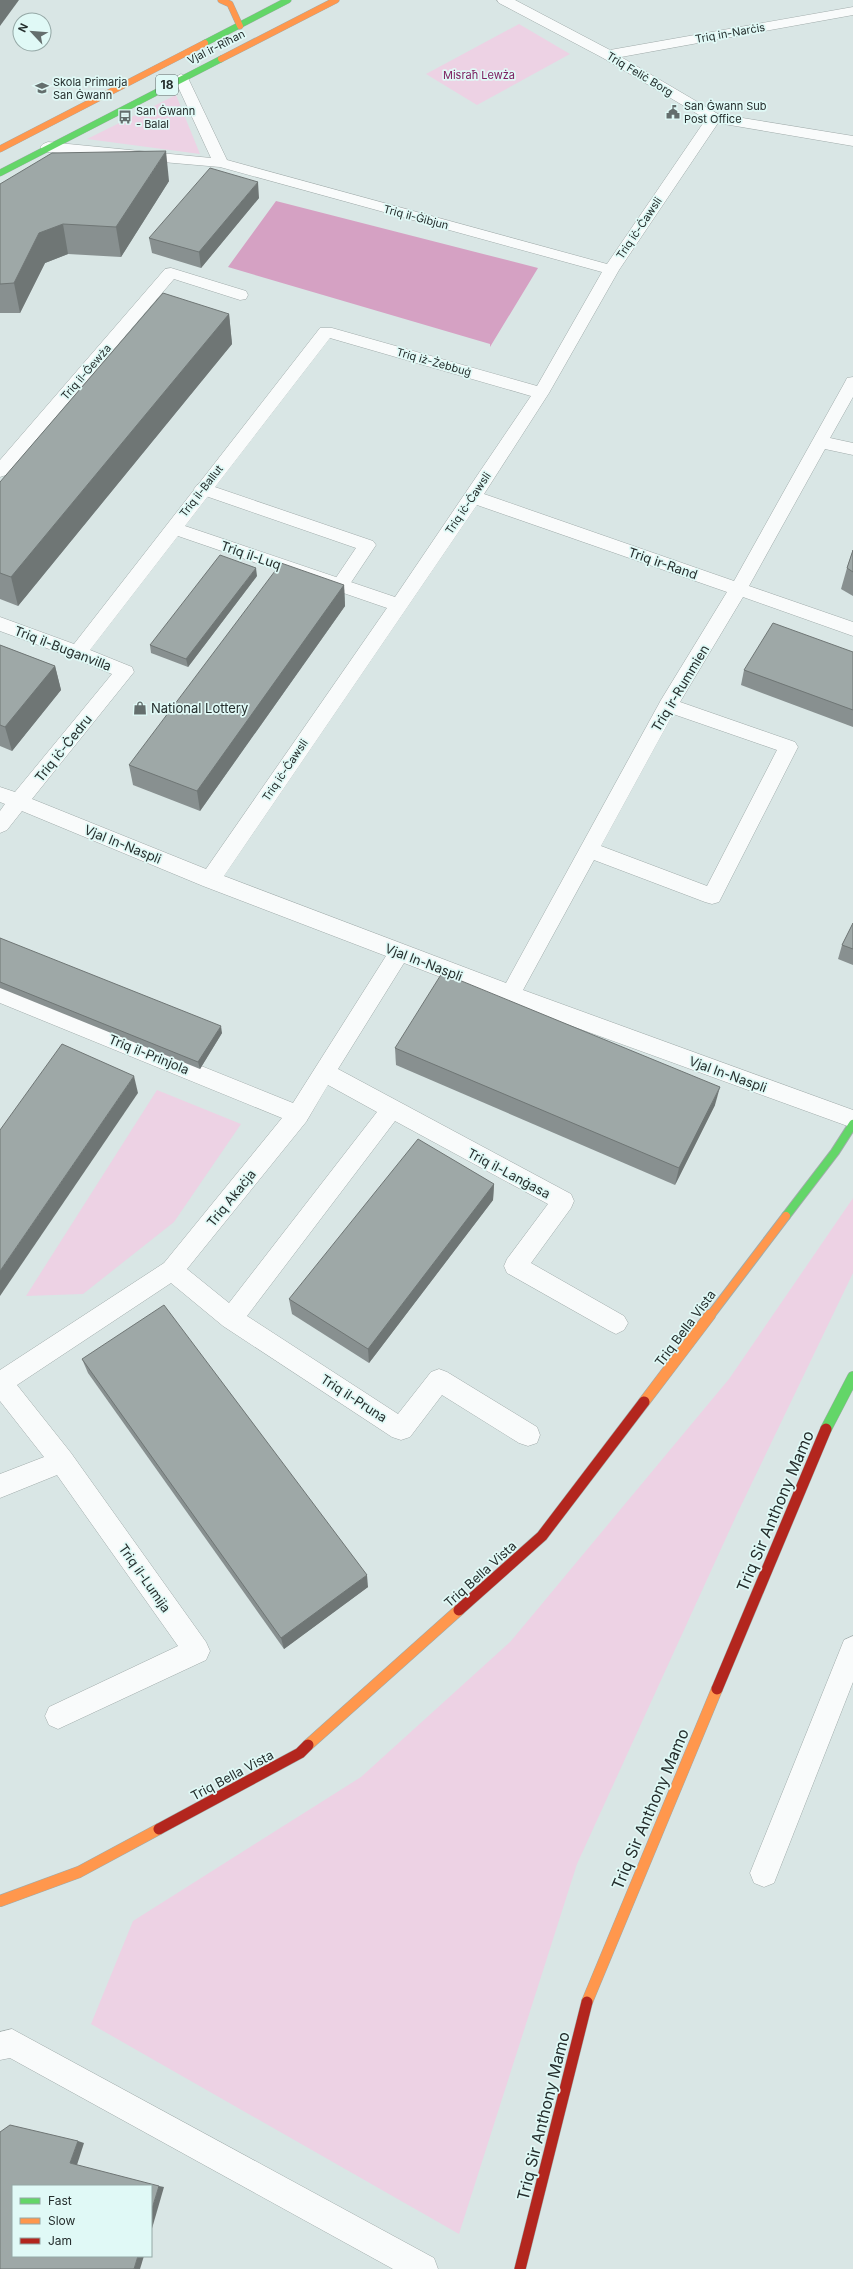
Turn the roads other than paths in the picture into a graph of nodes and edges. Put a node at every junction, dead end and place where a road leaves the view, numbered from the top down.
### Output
1 (221, 0) edge
2 (288, 0) edge
3 (336, 0) edge
4 (504, 0) edge
5 (853, 11) edge
6 (240, 26) junction
7 (608, 55) junction
8 (181, 78) junction
9 (714, 118) junction
10 (853, 140) edge
11 (48, 147) junction
12 (0, 149) edge
13 (221, 164) junction
14 (0, 173) edge
15 (611, 270) junction
16 (240, 294) dead end
17 (326, 332) joint
18 (853, 382) edge
19 (541, 393) junction
20 (820, 442) junction
21 (853, 450) edge
22 (0, 471) edge
23 (203, 489) junction
24 (473, 497) junction
25 (173, 528) junction
26 (340, 585) junction
27 (738, 590) junction
28 (398, 604) junction
29 (0, 624) edge
30 (853, 629) edge
31 (78, 652) junction
32 (125, 672) joint
33 (668, 705) junction
34 (9, 798) edge
35 (0, 824) edge
36 (589, 850) junction
37 (210, 880) junction
38 (400, 952) junction
39 (0, 994) edge
40 (510, 995) junction
41 (325, 1073) junction
42 (391, 1110) junction
43 (298, 1115) junction
44 (853, 1118) edge
45 (853, 1124) edge
46 (172, 1270) junction
47 (230, 1319) junction
48 (616, 1323) dead end
49 (853, 1377) edge
50 (0, 1383) edge
51 (528, 1435) dead end
52 (62, 1461) junction
53 (0, 1486) edge
54 (853, 1649) edge
55 (58, 1716) dead end
56 (764, 1873) dead end
57 (0, 1902) edge
58 (0, 2046) edge
59 (423, 2269) edge
60 (520, 2269) edge

1 - 6 main road
2 - 6 main road, Vjal ir-Riħan / 18
3 - 8 main road, Vjal ir-Riħan / 18
4 - 7 street, Triq Feliċ Borg
5 - 7 street, Triq in-Narċis
6 - 12 main road, Vjal ir-Riħan / 18
7 - 9 street, Triq Feliċ Borg
8 - 11 main road, Vjal ir-Riħan / 18
8 - 13 street
9 - 10 street, Triq Feliċ Borg
9 - 15 street, Triq iċ-Ċawsli
11 - 13 street, Triq il-Ġibjun
11 - 14 main road, Vjal ir-Riħan / 18
13 - 15 street, Triq il-Ġibjun
15 - 19 street, Triq iċ-Ċawsli
16 - 22 street, Triq il-Ġewża
17 - 19 street, Triq iż-Żebbuġ
17 - 23 street, Triq il-Ballut
18 - 20 street, Triq ir-Rummien
19 - 24 street, Triq iċ-Ċawsli
20 - 21 street
20 - 27 street, Triq ir-Rummien
23 - 25 street, Triq il-Ballut
23 - 26 street
24 - 27 street, Triq ir-Rand
24 - 28 street, Triq iċ-Ċawsli
25 - 26 street, Triq il-Luq
25 - 31 street, Triq il-Ballut
26 - 28 street, Triq il-Luq
27 - 30 street, Triq ir-Rand
27 - 33 street, Triq ir-Rummien
28 - 37 street, Triq iċ-Ċawsli
29 - 31 street, Triq il-Buganvilla
31 - 32 street, Triq il-Buganvilla
32 - 34 street, Triq iċ-Ċedru
33 - 36 street, Triq ir-Rummien
33 - 36 street
34 - 35 street, Triq iċ-Ċedru
34 - 37 street, Vjal In-Naspli
36 - 40 street, Triq ir-Rummien
37 - 38 street, Vjal In-Naspli
38 - 40 street, Vjal In-Naspli
38 - 41 street, Triq Akaċja
39 - 43 street, Triq il-Prinjola
40 - 44 street, Vjal In-Naspli
41 - 42 street, Triq il-Lanġasa
41 - 43 street, Triq Akaċja
42 - 47 street
42 - 48 street, Triq il-Lanġasa
43 - 46 street, Triq Akaċja
45 - 57 main road, Triq Bella Vista
46 - 47 street, Triq il-Pruna
46 - 50 street, Triq Akaċja
47 - 51 street, Triq il-Pruna
49 - 60 main road, Triq Sir Anthony Mamo
50 - 52 street, Triq il-Lumija
52 - 53 street
52 - 55 street, Triq il-Lumija
54 - 56 street
58 - 59 street

